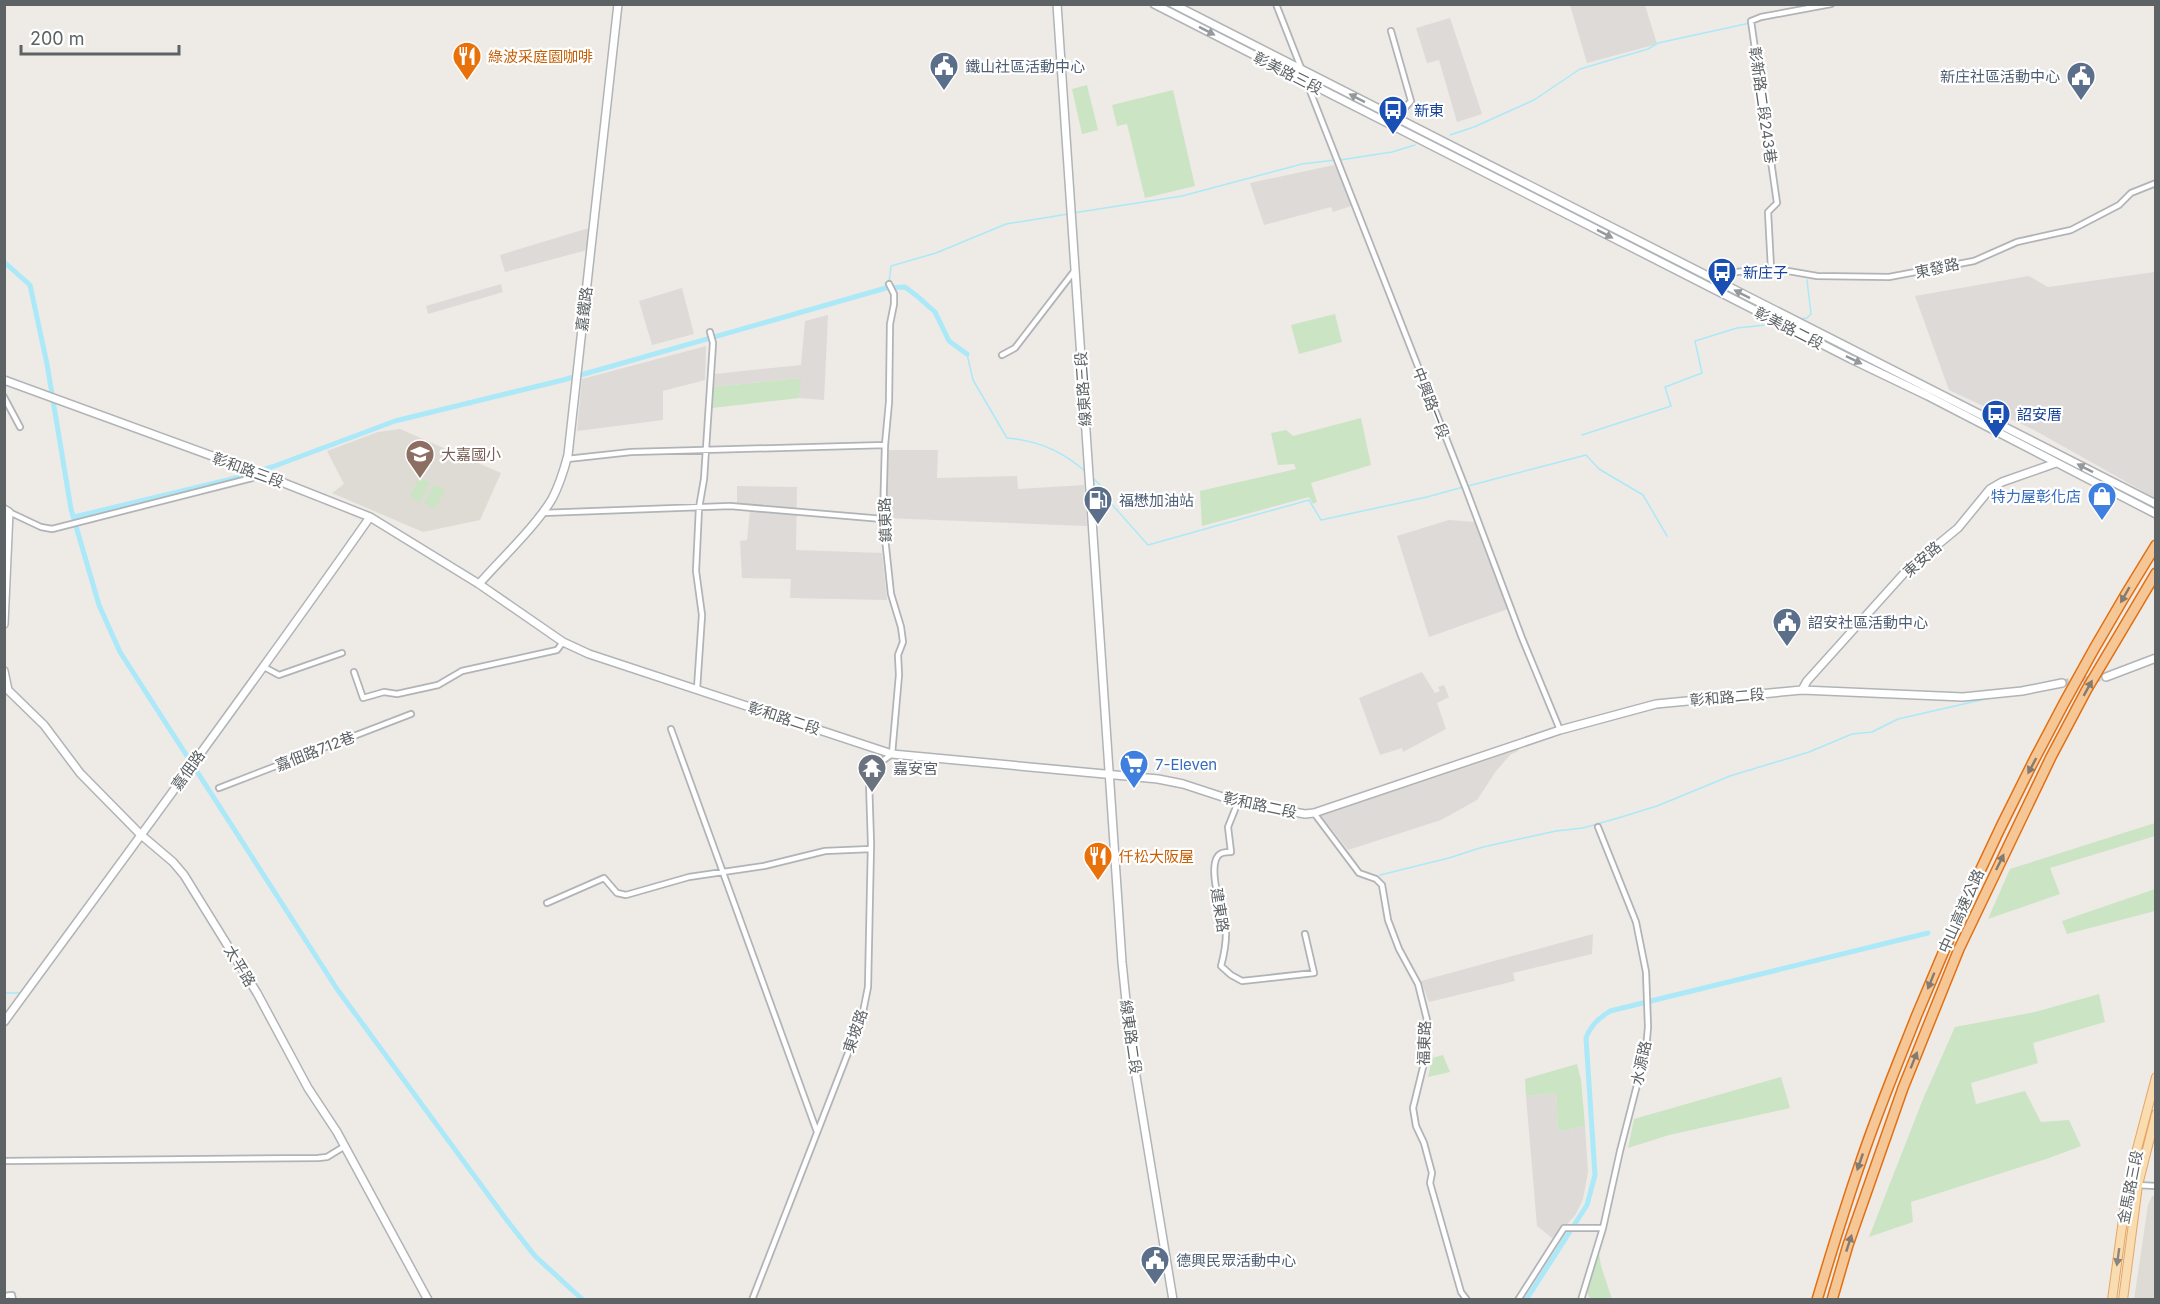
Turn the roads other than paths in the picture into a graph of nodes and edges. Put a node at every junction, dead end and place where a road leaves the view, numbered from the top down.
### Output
1 (618, 4) edge
2 (1057, 4) edge
3 (1154, 4) edge
4 (1173, 4) edge
5 (1276, 4) edge
6 (1831, 4) edge
7 (1391, 31) dead end
8 (1303, 76) junction
9 (1396, 118) junction
10 (1425, 137) junction
11 (2156, 183) edge
12 (1569, 210) junction
13 (1771, 268) junction
14 (1075, 270) junction
15 (1711, 279) junction
16 (889, 284) dead end
17 (1707, 286) junction
18 (710, 334) dead end
19 (1002, 356) dead end
20 (5, 380) edge
21 (4, 397) edge
22 (20, 427) dead end
23 (2019, 435) junction
24 (2015, 442) junction
25 (885, 445) junction
26 (706, 449) junction
27 (2061, 455) junction
28 (567, 459) junction
29 (2056, 463) junction
30 (256, 472) junction
31 (2156, 504) edge
32 (699, 508) junction
33 (7, 510) edge
34 (542, 513) junction
35 (2156, 514) edge
36 (370, 517) junction
37 (883, 519) junction
38 (2156, 545) edge
39 (5, 555) edge
40 (2156, 573) edge
41 (478, 584) junction
42 (4, 624) edge
43 (563, 642) junction
44 (342, 653) dead end
45 (2156, 658) edge
46 (264, 667) junction
47 (4, 671) edge
48 (354, 672) dead end
49 (2106, 677) tunnel mouth
50 (2062, 683) tunnel mouth
51 (697, 689) junction
52 (1802, 690) junction
53 (411, 714) dead end
54 (671, 729) dead end
55 (1560, 730) junction
56 (892, 754) junction
57 (1110, 773) junction
58 (219, 788) dead end
59 (1238, 802) junction
60 (1314, 813) junction
61 (1598, 827) dead end
62 (140, 834) junction
63 (871, 849) junction
64 (723, 872) junction
65 (547, 903) dead end
66 (1305, 934) dead end
67 (4, 1022) edge
68 (2156, 1077) edge
69 (2156, 1114) edge
70 (817, 1132) junction
71 (345, 1146) junction
72 (4, 1161) edge
73 (2128, 1183) junction
74 (2138, 1185) junction
75 (2156, 1186) edge
76 (1603, 1228) junction
77 (4, 1296) edge
78 (13, 1299) edge
79 (428, 1299) edge
80 (752, 1299) edge
81 (1173, 1299) edge
82 (1467, 1299) edge
83 (1518, 1299) edge
84 (1581, 1299) edge
85 (1817, 1299) edge
86 (1832, 1299) edge
87 (2112, 1299) edge
88 (2123, 1299) edge

1 - 28 main road, 嘉鐵路
2 - 14 main road, 線東路三段
3 -> 8 main road, 彰美路三段
4 - 8 main road, 彰美路三段
5 - 8 street, 中興路一段
6 - 13 street, 彰新路二段243巷
7 - 9 street
9 -> 8 main road, 彰美路三段
8 - 10 main road, 彰美路三段
8 - 55 street, 中興路一段
9 - 10 main road, 彰美路三段
10 - 12 main road, 彰美路二段
11 - 13 street, 東發路
12 - 15 main road, 彰美路二段
12 -> 17 main road, 彰美路二段
13 - 15 street, 東發路
14 - 19 street
14 - 57 main road, 線東路三段
15 - 17 street
23 -> 15 main road, 彰美路二段
16 - 25 street, 鎮東路
17 -> 24 main road, 彰美路二段
18 - 26 street
20 - 30 main road, 彰和路三段
21 - 22 street
23 - 24 street
23 - 27 main road, 彰美路二段
24 - 29 main road, 彰美路二段
25 - 26 street
25 - 37 street, 鎮東路
26 - 28 street
26 - 32 street
27 - 29 main road
31 -> 27 main road, 彰美路二段
28 - 34 main road, 嘉鐵路
29 - 35 main road, 彰美路二段
29 - 52 main road, 東安路
30 - 33 street
30 - 36 main road, 彰和路三段
32 - 34 street
32 - 37 street
32 - 51 street
33 - 39 main road
34 - 41 main road, 嘉鐵路
36 - 41 main road, 彰和路三段
36 - 46 main road, 嘉佃路
37 - 56 street, 鎮東路
38 -> 85 highway, 中山高速公路
39 - 42 main road
86 -> 40 highway, 中山高速公路
41 - 43 main road, 彰和路二段
43 - 48 street
43 - 51 main road, 彰和路二段
44 - 46 street
45 - 49 main road
46 - 62 main road, 嘉佃路
47 - 62 main road, 太平路
50 - 52 main road, 彰和路二段
51 - 56 main road, 彰和路二段
52 - 55 main road, 彰和路二段
53 - 58 street, 嘉佃路712巷
54 - 64 street
55 - 60 main road, 彰和路二段
56 - 57 main road, 彰和路二段
56 - 63 street, 東坡路
57 - 59 main road, 彰和路二段
57 - 81 main road, 線東路二段
59 - 60 main road, 彰和路二段
59 - 66 street, 建東路
60 - 82 street, 福東路
61 - 76 street, 水源路
62 - 67 main road, 嘉佃路
62 - 71 main road, 太平路
63 - 64 street
63 - 70 street, 東坡路
64 - 65 street
64 - 70 street
68 - 73 main road, 金馬路三段
69 - 74 main road, 金馬路三段
70 - 80 street, 東坡路
71 - 72 street
71 - 79 main road, 太平路
73 - 74 street
73 -> 87 main road, 金馬路三段
74 - 75 street
74 - 88 main road, 金馬路三段
76 - 83 street
76 - 84 street, 水源路
77 - 78 street

